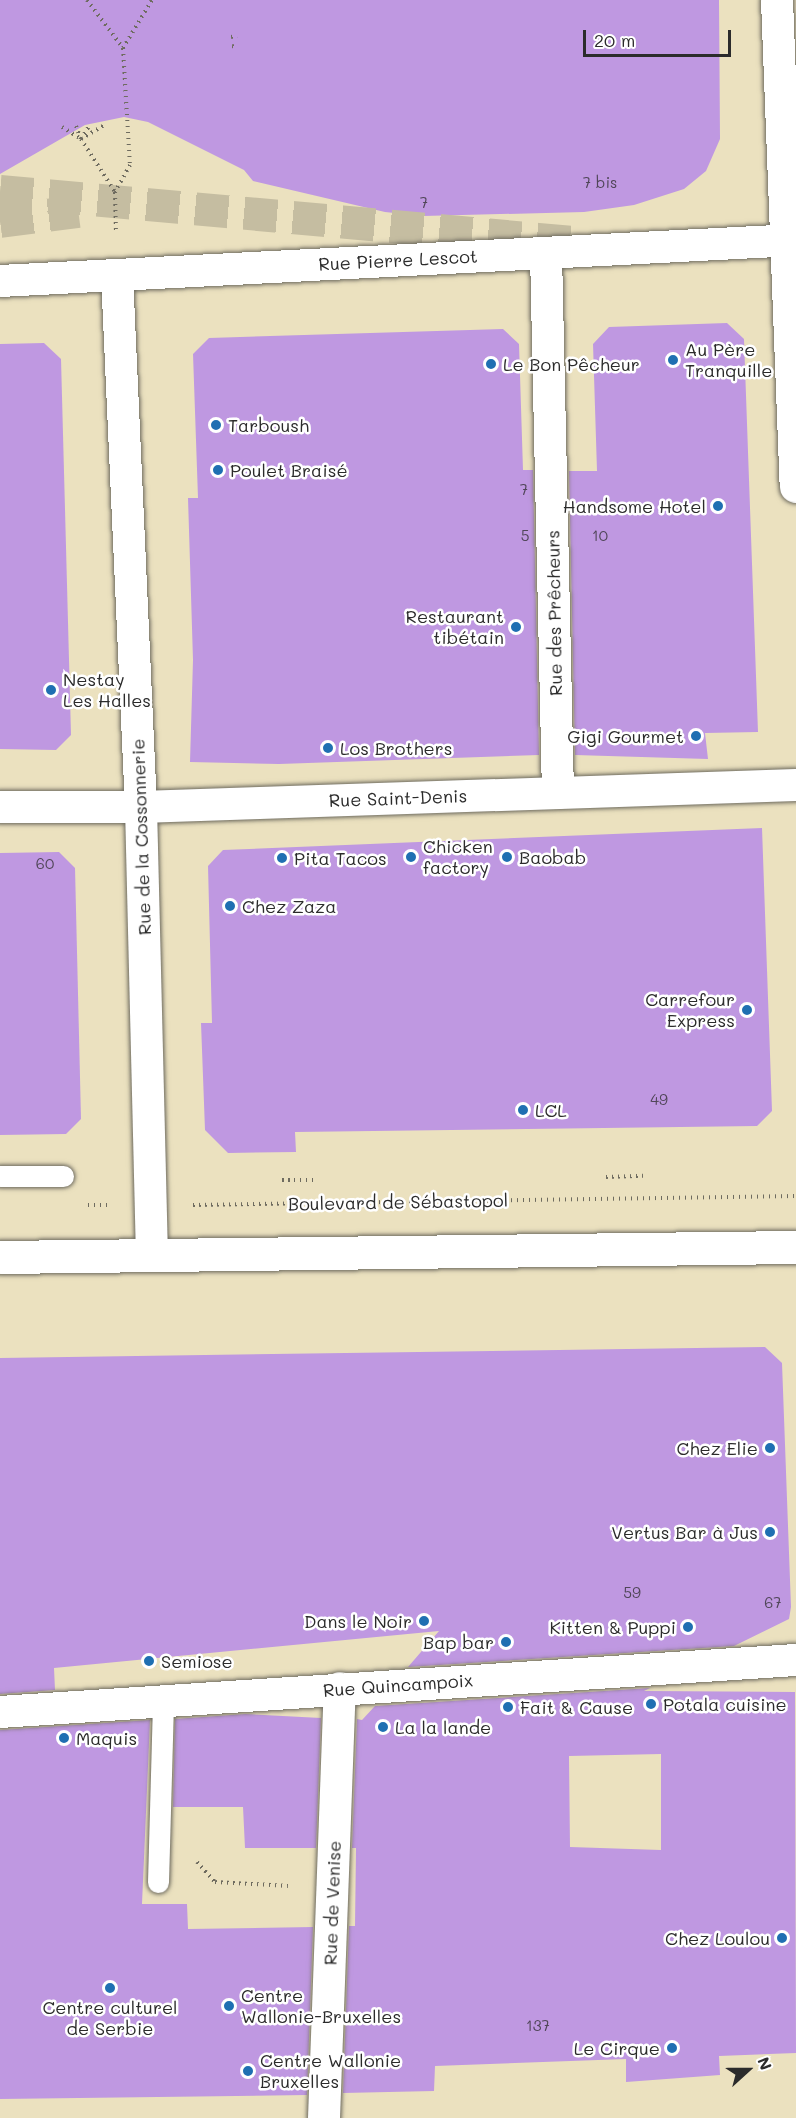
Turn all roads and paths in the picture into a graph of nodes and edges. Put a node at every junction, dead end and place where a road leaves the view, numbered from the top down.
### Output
1 (87, 0) edge
2 (152, 0) edge
3 (777, 0) edge
4 (123, 48) junction
5 (75, 126) dead end
6 (89, 126) dead end
7 (103, 126) dead end
8 (62, 127) dead end
9 (81, 139) junction
10 (115, 192) junction
11 (791, 241) edge
12 (546, 252) junction
13 (117, 275) junction
14 (0, 281) edge
15 (796, 487) edge
16 (796, 785) edge
17 (558, 793) junction
18 (0, 807) edge
19 (141, 807) junction
20 (0, 1176) edge
21 (63, 1176) dead end
22 (643, 1176) dead end
23 (606, 1177) dead end
24 (282, 1180) dead end
25 (318, 1180) dead end
26 (796, 1196) edge
27 (81, 1205) dead end
28 (151, 1205) junction
29 (796, 1247) edge
30 (152, 1255) junction
31 (0, 1257) edge
32 (796, 1660) edge
33 (340, 1688) junction
34 (164, 1701) junction
35 (0, 1712) edge
36 (198, 1863) dead end
37 (158, 1882) dead end
38 (288, 1886) dead end
39 (324, 2118) edge

1 - 4 path
2 - 4 path
3 - 11 street
4 - 10 path
5 - 9 path
6 - 9 path
7 - 9 path
8 - 9 path
9 - 10 path
10 - 13 path
11 - 12 street, Rue Pierre Lescot
11 - 15 street
12 - 13 street, Rue Pierre Lescot
12 - 17 street, Rue des Prêcheurs
13 - 14 street, Rue Pierre Lescot
13 - 19 street, Rue de la Cossonnerie
16 - 17 street, Rue Saint-Denis
17 - 19 street, Rue Saint-Denis
18 - 19 street, Rue Saint-Denis
19 - 28 street, Rue de la Cossonnerie
20 - 21 lane
22 - 23 path
24 - 25 path
26 - 28 path, Boulevard de Sébastopol
27 - 28 path, Boulevard de Sébastopol
28 - 30 street, Rue de la Cossonnerie
29 - 30 main road
30 - 31 main road
32 - 33 street, Rue Quincampoix
33 - 34 street, Rue Quincampoix
33 - 39 street, Rue de Venise
34 - 35 street, Rue Quincampoix
34 - 37 lane
36 - 38 path

